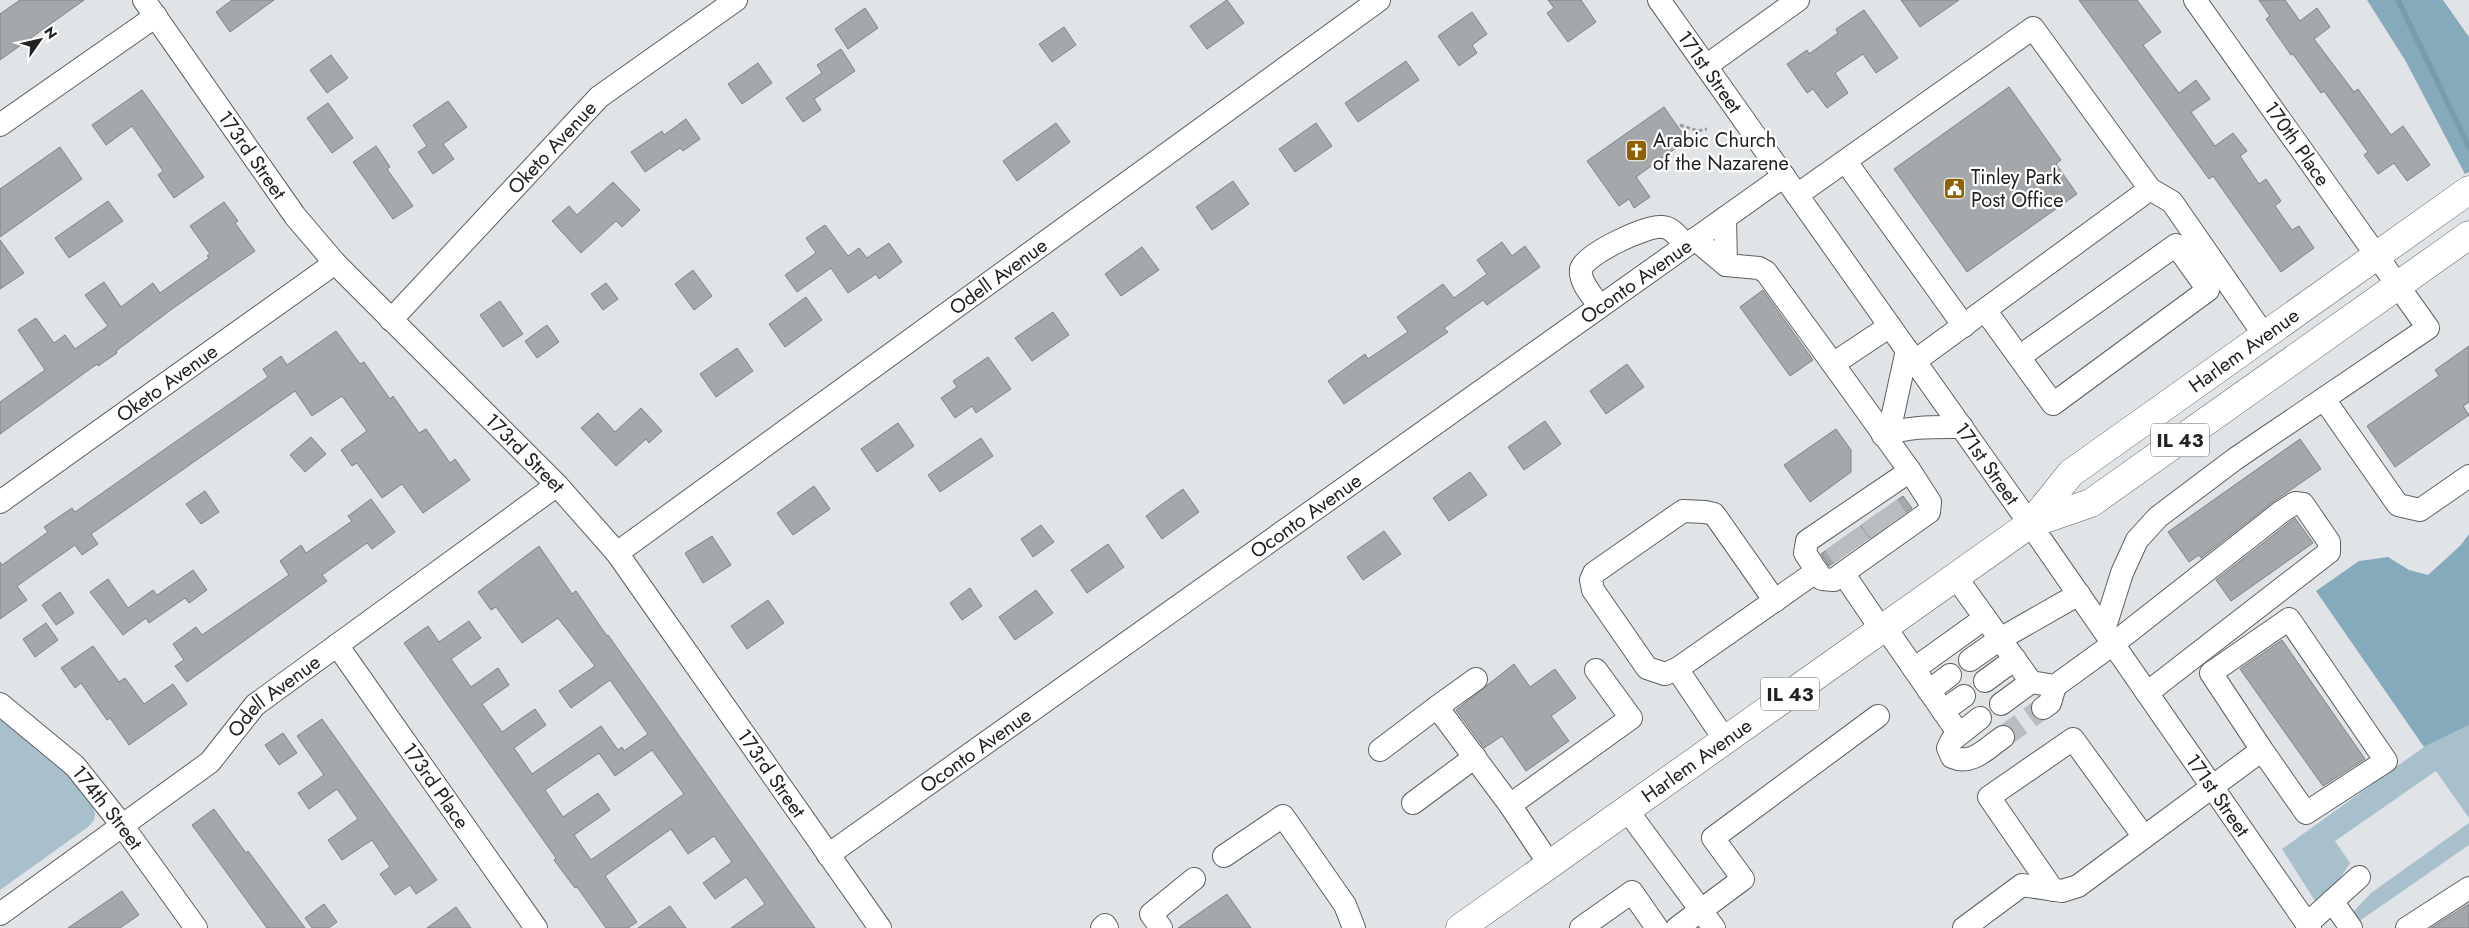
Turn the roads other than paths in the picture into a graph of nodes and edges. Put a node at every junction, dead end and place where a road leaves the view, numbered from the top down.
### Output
1 (736, 0) edge
2 (1379, 0) edge
3 (1659, 0) edge
4 (1798, 0) edge
5 (2196, 0) edge
6 (150, 8) edge
7 (1706, 66) junction
8 (0, 125) edge
9 (1846, 162) junction
10 (1784, 176) junction
11 (2150, 189) junction
12 (2469, 190) edge
13 (1797, 195) junction
14 (1725, 218) junction
15 (2469, 235) edge
16 (1691, 242) junction
17 (2377, 256) junction
18 (335, 263) junction
19 (1726, 265) junction
20 (2398, 287) junction
21 (1600, 306) junction
22 (1984, 310) junction
23 (391, 320) junction
24 (1890, 326) junction
25 (1964, 326) junction
26 (2264, 334) junction
27 (1911, 355) junction
28 (2019, 357) junction
29 (1833, 364) junction
30 (2324, 399) junction
31 (1962, 427) junction
32 (1883, 434) junction
33 (1910, 471) junction
34 (2469, 476) edge
35 (557, 484) junction
36 (0, 502) edge
37 (1883, 518) junction
38 (2030, 524) junction
39 (1846, 547) junction
40 (617, 553) junction
41 (1817, 571) junction
42 (1955, 576) junction
43 (2079, 594) junction
44 (1775, 601) junction
45 (1992, 627) junction
46 (1883, 628) junction
47 (2108, 637) junction
48 (337, 645) junction
49 (1965, 654) dead end
50 (2014, 659) junction
51 (1945, 668) dead end
52 (1596, 670) dead end
53 (1671, 672) junction
54 (1476, 679) dead end
55 (1921, 679) junction
56 (1985, 681) dead end
57 (2031, 682) junction
58 (2055, 686) junction
59 (2147, 693) junction
60 (1964, 696) dead end
61 (0, 704) edge
62 (2001, 704) dead end
63 (1437, 707) junction
64 (2043, 708) tunnel mouth
65 (1943, 711) junction
66 (1878, 716) dead end
67 (1980, 718) dead end
68 (1959, 734) junction
69 (2003, 736) tunnel mouth
70 (1725, 740) junction
71 (1380, 750) dead end
72 (2262, 750) junction
73 (1475, 758) junction
74 (2212, 787) junction
75 (1413, 802) dead end
76 (1510, 805) junction
77 (1627, 810) junction
78 (122, 825) junction
79 (2144, 837) junction
80 (828, 855) junction
81 (1224, 856) dead end
82 (1550, 865) junction
83 (2359, 877) dead end
84 (1194, 880) dead end
85 (2469, 888) edge
86 (2053, 890) junction
87 (2332, 901) junction
88 (0, 914) edge
89 (1708, 919) edge
90 (1477, 923) edge
91 (2309, 926) edge
92 (196, 928) edge
93 (536, 928) edge
94 (880, 928) edge
95 (1102, 928) edge
96 (1107, 928) edge
97 (1161, 928) edge
98 (1354, 928) edge
99 (1582, 928) edge
100 (1657, 928) edge
101 (1677, 928) edge
102 (1964, 928) edge
103 (2351, 928) edge
104 (2407, 928) edge

1 - 23 street, Oketo Avenue
2 - 40 street, Odell Avenue
3 - 7 street, 171st Street
4 - 7 street
5 - 17 street, 170th Place
6 - 8 street
6 - 18 street, 173rd Street
7 - 10 street, 171st Street
9 - 11 street
9 - 13 street
9 - 25 street
10 - 13 street, 171st Street
10 - 14 street, Oconto Avenue
11 - 22 street
11 - 26 street
12 - 17 main road, Harlem Avenue / IL 43
13 - 24 street, 171st Street
14 - 16 street, Oconto Avenue
14 - 19 street
15 - 20 main road, Harlem Avenue / IL 43
16 - 19 street
16 - 21 street, Oconto Avenue
16 - 21 street
17 - 20 street, 170th Place
17 - 26 main road, Harlem Avenue / IL 43
18 - 23 street, 173rd Street
18 - 36 street, Oketo Avenue
19 - 29 street
20 - 30 street, 170th Place
20 - 38 main road, Harlem Avenue / IL 43
21 - 80 street, Oconto Avenue
22 - 25 street
22 - 28 street
23 - 35 street, 173rd Street
24 - 27 street, 171st Street
24 - 29 street
25 - 27 street
26 - 38 main road, Harlem Avenue / IL 43
27 - 31 street, 171st Street
27 - 32 street
28 - 28 street
29 - 32 street
30 - 34 street
30 - 47 street
31 - 32 street
31 - 38 street, 171st Street
32 - 33 street
33 - 37 street
33 - 37 street
35 - 40 street, 173rd Street
35 - 48 street, Odell Avenue
37 - 39 street
37 - 39 street
38 - 42 main road, Harlem Avenue / IL 43
38 - 43 street, 171st Street
39 - 41 street
39 - 41 street
39 - 46 street
40 - 80 street, 173rd Street
41 - 44 street
42 - 45 street
42 - 46 main road, Harlem Avenue / IL 43
43 - 45 street
43 - 47 street, 171st Street
44 - 53 street
44 - 53 street
45 - 49 street
45 - 50 street
45 - 55 street
46 - 55 street
46 - 70 main road, Harlem Avenue / IL 43
47 - 58 street
47 - 59 street, 171st Street
47 - 59 street
48 - 78 street, Odell Avenue
48 - 93 street, 173rd Place
50 - 56 street
50 - 57 street
51 - 55 street
52 - 76 street
53 - 70 street
54 - 63 street
55 - 65 street
57 - 58 street
57 - 62 street
58 - 64 street
59 - 74 street, 171st Street
60 - 65 street
61 - 78 street, 174th Street
63 - 71 street
63 - 73 street
65 - 68 street
66 - 89 street
67 - 68 street
68 - 69 street
70 - 77 main road, Harlem Avenue / IL 43
72 - 72 street
72 - 74 street
73 - 75 street
73 - 76 street
74 - 79 street
74 - 91 street, 171st Street
76 - 82 street
77 - 82 main road, Harlem Avenue / IL 43
77 - 89 street
78 - 88 street, Odell Avenue
78 - 92 street, 174th Street
79 - 86 street
79 - 86 street
80 - 94 street, 173rd Street
81 - 98 street
82 - 90 main road, Harlem Avenue / IL 43
83 - 87 street
84 - 97 street
85 - 104 street
86 - 102 street
87 - 91 street
87 - 103 street
89 - 101 street
95 - 96 street
99 - 100 street

